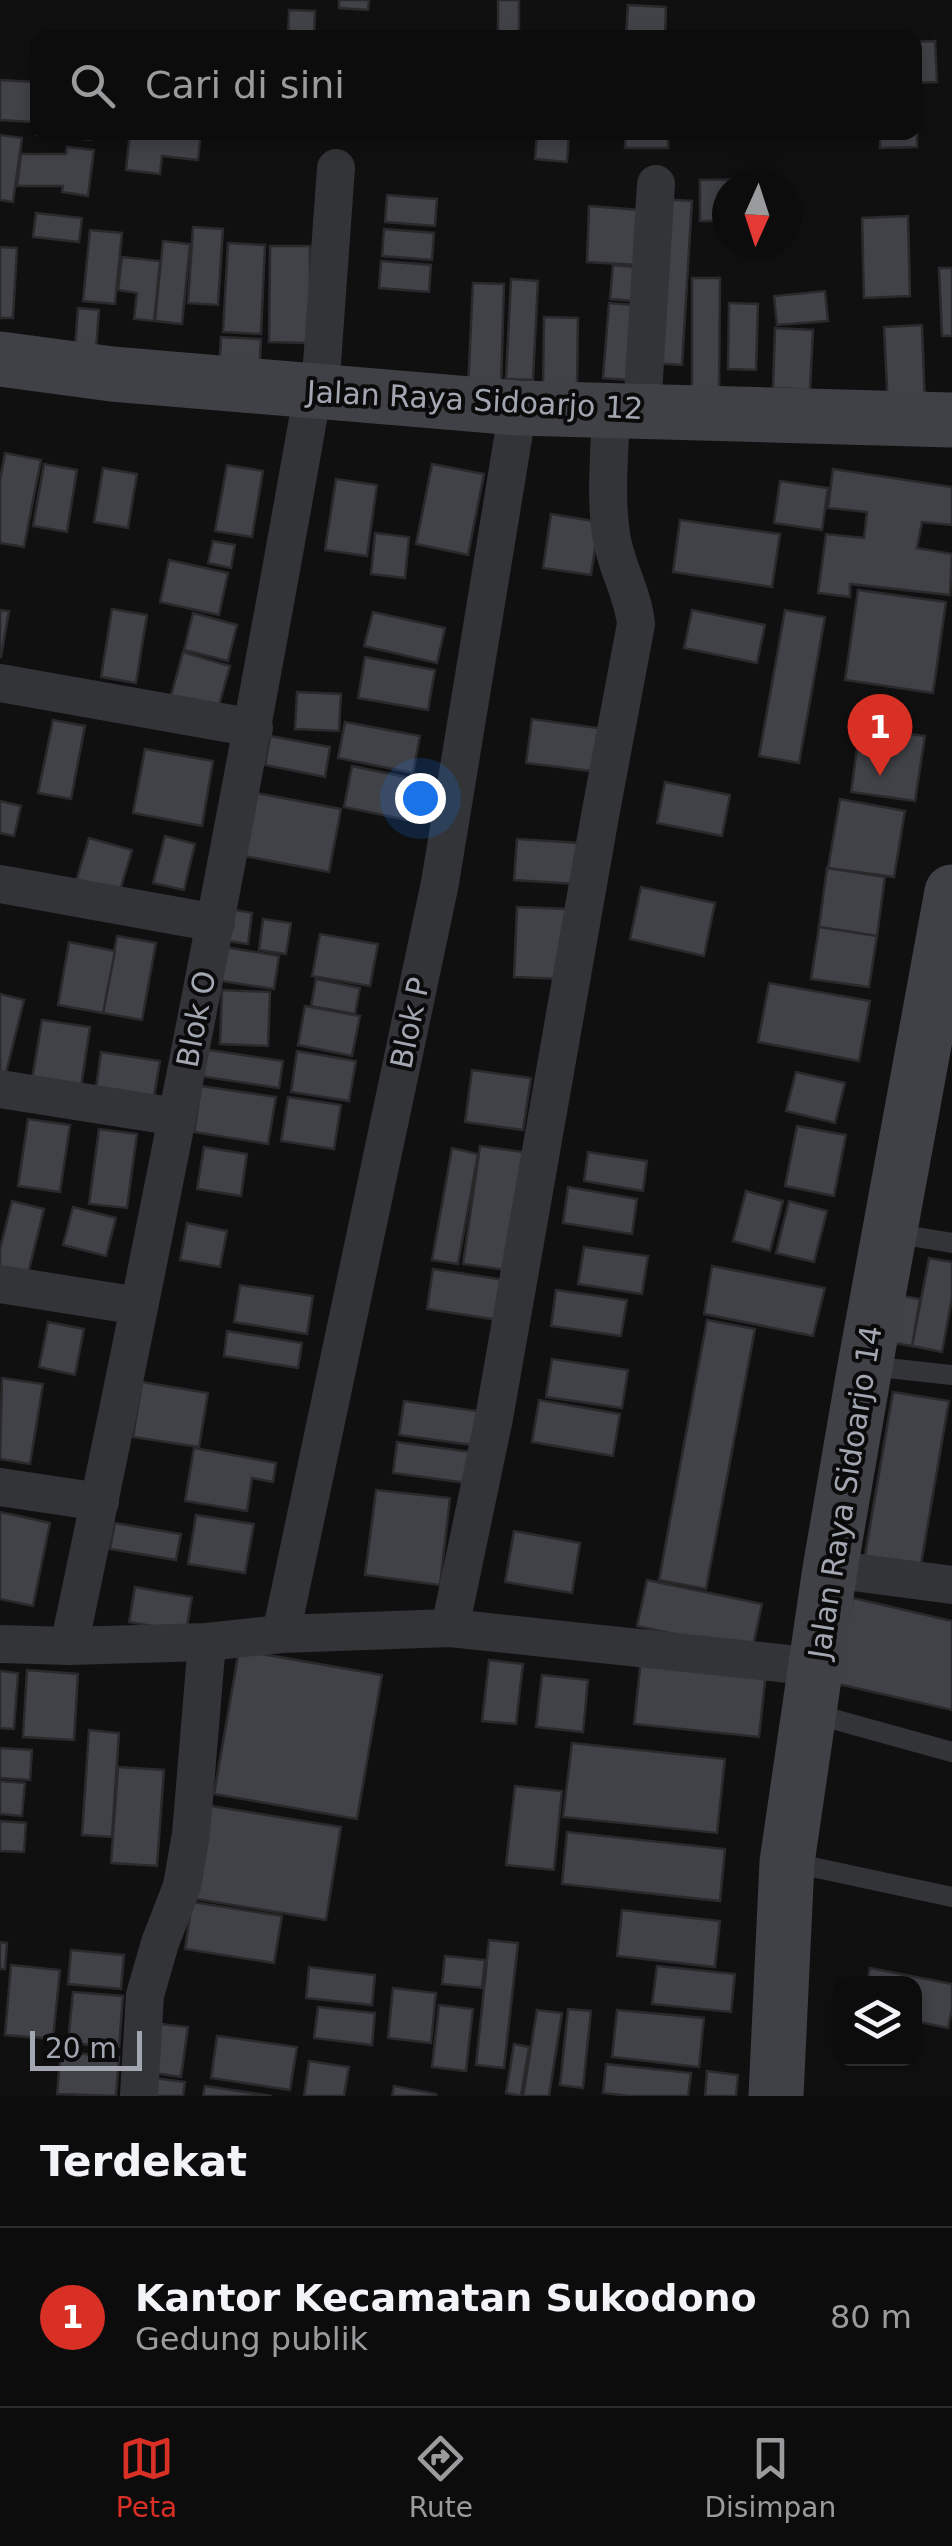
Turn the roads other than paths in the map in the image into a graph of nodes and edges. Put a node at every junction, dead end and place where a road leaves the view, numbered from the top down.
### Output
1 (336, 168) dead end
2 (656, 184) dead end
3 (0, 359) edge
4 (316, 391) junction
5 (518, 408) junction
6 (626, 409) junction
7 (952, 420) edge
8 (0, 683) edge
9 (254, 728) junction
10 (0, 884) edge
11 (952, 892) edge
12 (216, 923) junction
13 (0, 1089) edge
14 (177, 1117) junction
15 (890, 1232) junction
16 (952, 1243) edge
17 (0, 1284) edge
18 (139, 1306) junction
19 (864, 1366) junction
20 (952, 1375) edge
21 (0, 1487) edge
22 (100, 1502) junction
23 (830, 1569) junction
24 (952, 1585) edge
25 (450, 1628) junction
26 (281, 1634) junction
27 (207, 1642) junction
28 (0, 1644) edge
29 (69, 1646) junction
30 (812, 1690) junction
31 (952, 1752) edge
32 (786, 1862) junction
33 (952, 1897) edge
34 (139, 2096) edge
35 (776, 2096) edge

1 - 4 street, Blok O
2 - 6 street
3 - 4 main road, Jalan Raya Sidoarjo 12
4 - 5 main road, Jalan Raya Sidoarjo 12
4 - 9 street, Blok O
5 - 6 main road, Jalan Raya Sidoarjo 12
5 - 26 street, Blok P
6 - 7 main road, Jalan Raya Sidoarjo 12
6 - 25 street
8 - 9 street
9 - 12 street, Blok O
10 - 12 street
11 - 15 main road, Jalan Raya Sidoarjo 14
12 - 14 street, Blok O
13 - 14 street
14 - 18 street, Blok O
15 - 16 lane
15 - 19 main road, Jalan Raya Sidoarjo 14
17 - 18 street
18 - 22 street, Blok O
19 - 20 lane
19 - 23 main road, Jalan Raya Sidoarjo 14
21 - 22 street
22 - 29 street, Blok O
23 - 24 street
23 - 30 main road, Jalan Raya Sidoarjo 14
25 - 26 street
25 - 30 street
26 - 27 street
27 - 29 street
27 - 34 street
28 - 29 street
30 - 31 lane
30 - 32 main road, Jalan Raya Sidoarjo 14
32 - 33 lane
32 - 35 main road, Jalan Raya Sidoarjo 14

